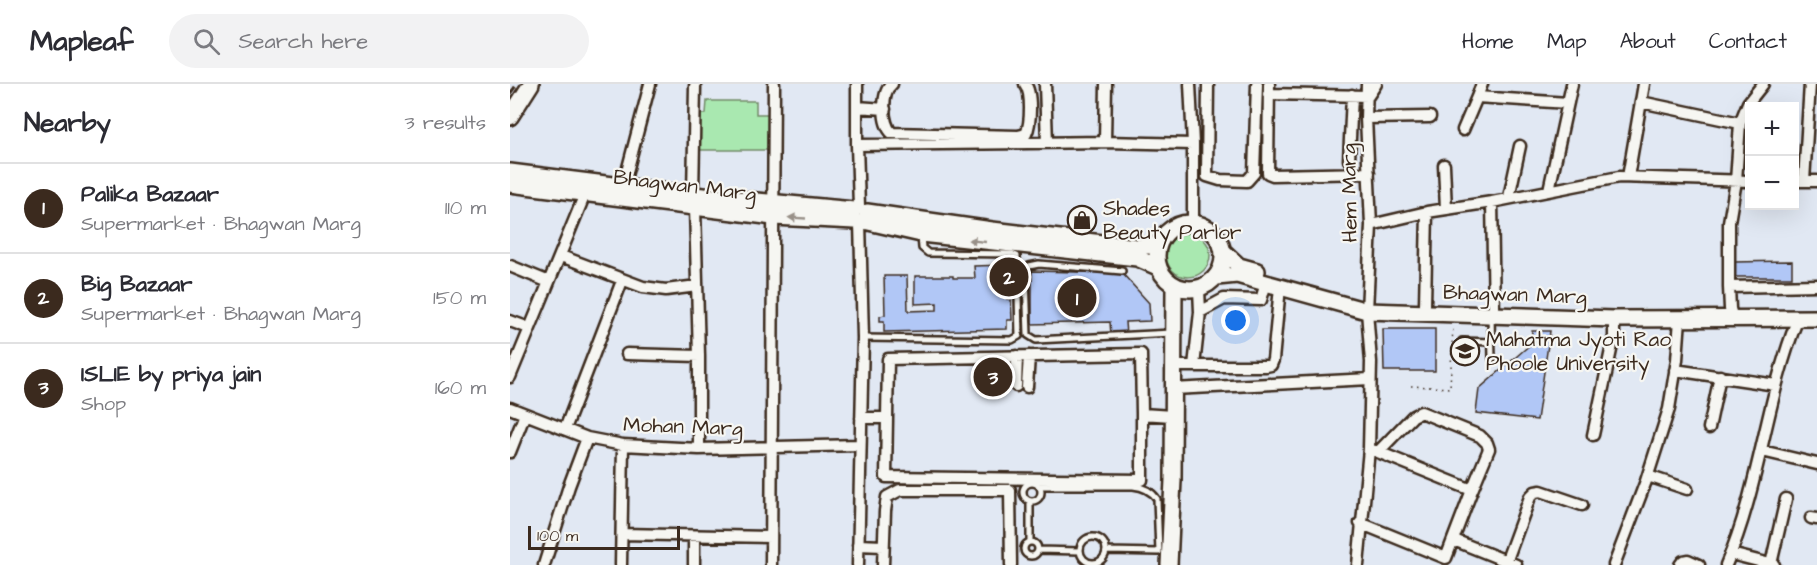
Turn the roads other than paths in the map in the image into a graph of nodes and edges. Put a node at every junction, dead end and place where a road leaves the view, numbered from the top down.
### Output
1 (531, 84) edge
2 (650, 84) edge
3 (774, 84) edge
4 (857, 84) edge
5 (892, 84) edge
6 (1025, 84) edge
7 (1045, 84) edge
8 (1106, 84) edge
9 (1190, 84) edge
10 (1208, 84) edge
11 (1257, 84) edge
12 (1367, 84) edge
13 (1376, 84) edge
14 (1482, 84) edge
15 (1572, 84) edge
16 (1644, 84) edge
17 (1763, 84) edge
18 (1810, 84) edge
19 (695, 86) dead end
20 (1268, 89) edge
21 (1352, 95) junction
22 (1368, 96) junction
23 (1477, 97) junction
24 (1641, 102) junction
25 (1568, 103) junction
26 (857, 107) junction
27 (885, 109) junction
28 (510, 117) edge
29 (1430, 117) dead end
30 (1366, 118) junction
31 (1740, 123) junction
32 (1192, 126) junction
33 (1208, 126) junction
34 (1463, 130) dead end
35 (1105, 142) junction
36 (1047, 143) junction
37 (1193, 144) junction
38 (857, 145) junction
39 (1520, 146) dead end
40 (1349, 160) dead end
41 (1444, 165) dead end
42 (510, 172) edge
43 (1369, 173) junction
44 (1628, 177) junction
45 (1736, 181) junction
46 (1745, 181) edge
47 (1799, 181) edge
48 (1817, 181) edge
49 (510, 184) edge
50 (623, 187) junction
51 (1549, 190) junction
52 (585, 194) junction
53 (1509, 197) junction
54 (694, 201) junction
55 (1492, 202) junction
56 (1446, 209) junction
57 (774, 210) junction
58 (1427, 212) junction
59 (860, 215) junction
60 (1193, 223) junction
61 (1371, 225) junction
62 (921, 234) junction
63 (1158, 245) junction
64 (1224, 252) junction
65 (561, 256) junction
66 (510, 266) edge
67 (1158, 267) junction
68 (1122, 271) dead end
69 (1217, 276) junction
70 (622, 281) junction
71 (549, 282) junction
72 (1273, 285) junction
73 (1817, 285) edge
74 (697, 286) junction
75 (1174, 286) junction
76 (1729, 287) junction
77 (1199, 289) junction
78 (1261, 300) junction
79 (1425, 304) junction
80 (1278, 307) junction
81 (1367, 307) junction
82 (1817, 310) edge
83 (1200, 312) junction
84 (1493, 312) junction
85 (1731, 314) junction
86 (1798, 318) junction
87 (1817, 318) edge
88 (1614, 319) junction
89 (1680, 319) junction
90 (510, 321) edge
91 (530, 328) junction
92 (1174, 333) junction
93 (862, 338) junction
94 (1462, 341) dead end
95 (1492, 342) junction
96 (627, 354) dead end
97 (699, 356) junction
98 (1023, 356) junction
99 (1492, 359) dead end
100 (1173, 366) junction
101 (1194, 366) junction
102 (1675, 370) junction
103 (1720, 376) junction
104 (510, 377) edge
105 (1370, 379) junction
106 (1776, 385) junction
107 (1022, 386) dead end
108 (1173, 389) junction
109 (510, 408) edge
110 (525, 414) junction
111 (1142, 414) junction
112 (1172, 416) junction
113 (861, 418) junction
114 (886, 418) junction
115 (1708, 428) dead end
116 (565, 429) junction
117 (1593, 435) dead end
118 (587, 438) junction
119 (623, 445) junction
120 (860, 445) junction
121 (771, 448) junction
122 (699, 449) junction
123 (1374, 451) junction
124 (1762, 451) junction
125 (510, 452) edge
126 (1817, 464) edge
127 (1648, 476) junction
128 (1039, 486) junction
129 (1687, 489) dead end
130 (1472, 490) junction
131 (1786, 499) dead end
132 (1030, 501) junction
133 (1582, 505) dead end
134 (1360, 523) junction
135 (622, 534) junction
136 (694, 537) junction
137 (771, 537) junction
138 (1454, 540) junction
139 (1030, 542) junction
140 (858, 545) junction
141 (883, 546) junction
142 (1039, 550) junction
143 (1080, 551) junction
144 (1107, 551) junction
145 (1731, 554) junction
146 (1031, 556) junction
147 (1166, 556) edge
148 (1444, 562) edge
149 (1094, 564) edge
150 (1509, 564) edge
151 (544, 565) edge
152 (621, 565) edge
153 (694, 565) edge
154 (771, 565) edge
155 (858, 565) edge
156 (883, 565) edge
157 (1011, 565) edge
158 (1031, 565) edge
159 (1358, 565) edge
160 (1614, 565) edge
161 (1680, 565) edge
162 (1699, 565) edge
163 (1726, 565) edge
164 (1772, 565) edge

1 - 28 street
2 - 50 street
3 - 57 street
4 - 26 street
5 - 27 street
6 - 27 street
7 - 36 street
8 - 35 street
9 - 32 street
10 - 33 street
11 - 33 street
12 - 22 street, Hem Marg
13 - 22 street
14 - 23 street
15 - 25 street
16 - 24 street
17 - 31 street
18 - 47 street
19 - 54 street
20 - 21 street
20 - 43 street
21 - 22 street
21 - 40 street
22 - 30 street, Hem Marg
23 - 25 street
23 - 34 street
24 - 31 street
24 - 44 street
25 - 51 street
26 - 27 street
26 - 38 street
29 - 30 street
30 - 43 street, Hem Marg
31 - 45 street
32 - 33 street
32 - 37 street
35 - 36 street
35 - 37 street
36 - 38 street
37 - 60 street
38 - 59 street
39 - 53 street
41 - 56 street
42 - 50 street, Bhagwan Marg
43 - 61 street, Hem Marg
44 - 45 street
44 - 51 street
45 - 46 street
45 - 76 street
47 - 48 street
49 - 52 street, Bhagwan Marg
50 - 54 street, Bhagwan Marg
51 - 53 street
52 - 54 street, Bhagwan Marg
52 - 65 street
53 - 55 street
54 - 57 street, Bhagwan Marg
54 - 74 street
55 - 56 street
55 - 84 street
56 - 58 street
57 - 59 street, Bhagwan Marg
57 - 121 street
58 - 61 street
58 - 79 street
59 - 62 street, Bhagwan Marg
59 - 63 street, Bhagwan Marg
59 - 93 street
60 - 63 street
60 - 64 street
61 - 81 street, Hem Marg
67 -> 62 street, Bhagwan Marg
62 - 93 lane
63 - 67 street
64 - 69 street
64 - 81 street, Bhagwan Marg
65 - 70 street
65 - 71 street
66 - 71 street
67 - 75 street
68 - 92 lane
69 - 72 street, Bhagwan Marg
69 - 77 street
70 - 74 street
70 - 116 street
71 - 91 street
72 - 78 street
72 - 80 street
72 - 81 street, Bhagwan Marg
73 - 76 street
74 - 97 street
75 - 77 street
75 - 92 street
76 - 85 street
77 - 83 street
78 - 80 street
78 - 83 street
79 - 81 street, Bhagwan Marg
79 - 84 street, Bhagwan Marg
80 - 101 street
81 - 84 street, Bhagwan Marg
81 - 105 street, Hem Marg
82 - 85 street, Bhagwan Marg
83 - 101 street
84 - 85 street, Bhagwan Marg
84 - 88 street, Bhagwan Marg
84 - 95 lane
85 - 86 street, Bhagwan Marg
85 - 89 street, Bhagwan Marg
86 - 87 street, Bhagwan Marg
86 - 106 street
88 - 89 street, Bhagwan Marg
88 - 117 street
89 - 102 street
90 - 91 street
91 - 104 street
92 - 100 street
93 - 113 street
94 - 95 lane
95 - 99 lane
96 - 97 street
97 - 122 street
98 - 107 street
98 - 111 street
98 - 114 street
100 - 101 street
100 - 108 street
102 - 103 street
102 - 127 street
103 - 106 street
103 - 115 street
105 - 108 street
105 - 123 street, Hem Marg
106 - 124 street
108 - 112 street
109 - 110 street, Mohan Marg
110 - 116 street, Mohan Marg
110 - 125 street
111 - 112 street
111 - 114 street
112 - 147 street
113 - 114 street
113 - 120 street
116 - 118 street, Mohan Marg
118 - 119 street, Mohan Marg
118 - 151 street
119 - 122 street, Mohan Marg
119 - 135 street
120 - 121 street, Mohan Marg
120 - 140 street
121 - 122 street, Mohan Marg
121 - 137 street
123 - 130 street
123 - 130 street
123 - 134 street, Hem Marg
124 - 126 street
124 - 145 street
127 - 129 street
127 - 160 street
128 - 132 lane
128 - 132 lane
128 - 147 lane
130 - 138 street
131 - 164 street
132 - 139 lane
133 - 150 street
134 - 148 street
134 - 159 street, Hem Marg
135 - 136 street
135 - 152 street
136 - 137 street
136 - 153 street
137 - 154 street
138 - 148 street
138 - 150 street
139 - 142 lane
139 - 146 lane
140 - 141 street
140 - 155 street
141 - 156 street
141 - 157 street
142 - 143 lane
142 - 146 lane
143 - 144 lane
143 - 149 lane
144 - 147 lane
144 - 149 lane
145 - 163 street
145 - 164 street
146 - 158 lane
161 - 162 street

